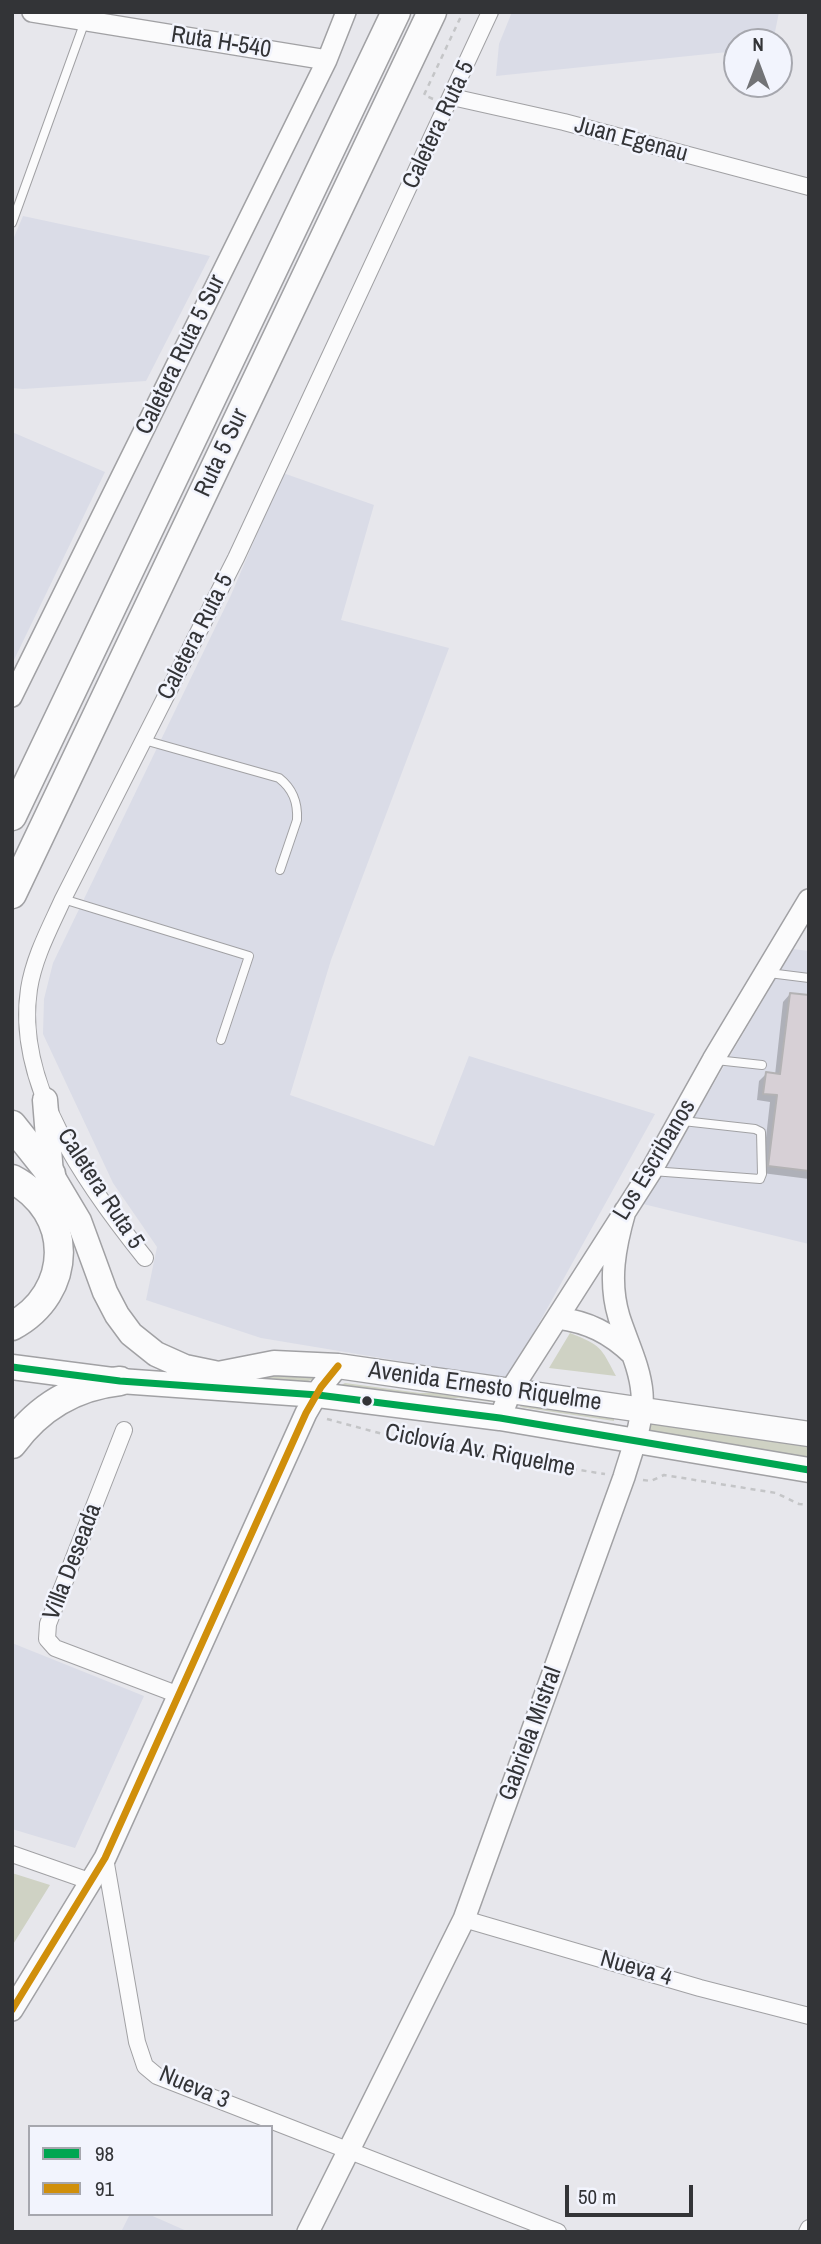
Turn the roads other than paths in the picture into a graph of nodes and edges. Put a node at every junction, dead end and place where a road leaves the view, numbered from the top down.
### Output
1 (32, 12) edge
2 (346, 12) edge
3 (396, 12) edge
4 (432, 12) edge
5 (490, 12) edge
6 (85, 21) junction
7 (327, 60) junction
8 (452, 97) junction
9 (809, 187) edge
10 (12, 223) edge
11 (193, 439) junction
12 (12, 697) edge
13 (144, 740) junction
14 (12, 771) edge
15 (12, 816) edge
16 (25, 867) junction
17 (280, 870) dead end
18 (12, 894) edge
19 (63, 899) junction
20 (809, 900) edge
21 (12, 915) edge
22 (766, 973) junction
23 (809, 978) edge
24 (221, 1040) dead end
25 (713, 1060) junction
26 (762, 1065) dead end
27 (45, 1100) junction
28 (680, 1120) junction
29 (12, 1125) edge
30 (651, 1171) junction
31 (51, 1174) junction
32 (12, 1179) edge
33 (625, 1212) junction
34 (145, 1258) dead end
35 (558, 1318) junction
36 (12, 1326) edge
37 (633, 1356) junction
38 (338, 1366) junction
39 (12, 1367) edge
40 (218, 1374) junction
41 (120, 1381) junction
42 (511, 1390) junction
43 (312, 1404) junction
44 (642, 1410) junction
45 (500, 1418) junction
46 (124, 1430) dead end
47 (809, 1434) edge
48 (635, 1441) junction
49 (12, 1444) edge
50 (809, 1470) edge
51 (179, 1695) junction
52 (12, 1854) edge
53 (105, 1858) junction
54 (92, 1882) junction
55 (464, 1919) junction
56 (12, 2010) edge
57 (809, 2015) edge
58 (351, 2150) junction
59 (308, 2232) edge
60 (558, 2232) edge

1 - 6 street, Ruta H-540
2 - 7 street, Caletera Ruta 5 Sur
3 - 11 highway, Ruta 5 Sur
4 - 16 highway, Ruta 5 Sur
5 - 8 street, Caletera Ruta 5
6 - 7 street, Ruta H-540
6 - 10 lane
7 - 12 street, Caletera Ruta 5 Sur
8 - 9 street, Juan Egenau
8 - 13 street, Caletera Ruta 5
11 - 14 highway
11 - 15 highway, Ruta 5 Sur
13 - 17 lane
13 - 19 street, Caletera Ruta 5
16 - 18 highway, Ruta 5 Sur
16 - 21 highway
19 - 24 lane
19 - 27 street, Caletera Ruta 5
20 - 22 main road, Los Escribanos
22 - 23 lane
22 - 25 main road, Los Escribanos
25 - 26 lane
25 - 28 main road, Los Escribanos
27 - 31 main road
27 - 34 street, Caletera Ruta 5
28 - 30 main road, Los Escribanos
28 - 30 lane
29 - 31 highway
30 - 33 main road, Los Escribanos
31 - 40 main road
32 - 36 highway
33 - 35 main road, Los Escribanos
33 - 37 main road, Gabriela Mistral
35 - 37 main road
35 - 42 main road, Los Escribanos
37 - 44 main road, Gabriela Mistral
38 - 40 main road, Avenida Ernesto Riquelme
38 - 42 main road, Avenida Ernesto Riquelme
38 - 43 main road
39 - 41 main road, Avenida Ernesto Riquelme
40 - 41 main road, Avenida Ernesto Riquelme
41 - 43 main road, Avenida Ernesto Riquelme
41 - 49 highway
42 - 44 main road, Avenida Ernesto Riquelme
42 - 45 main road, Los Escribanos
43 - 45 main road, Avenida Ernesto Riquelme
43 - 51 main road
44 - 47 main road, Avenida Ernesto Riquelme
44 - 48 main road, Gabriela Mistral
45 - 48 main road, Avenida Ernesto Riquelme
46 - 51 street, Villa Deseada
48 - 50 main road, Avenida Ernesto Riquelme
48 - 55 main road, Gabriela Mistral
51 - 53 main road
52 - 54 street
53 - 54 main road
53 - 58 street, Nueva 3
54 - 56 main road
55 - 57 street, Nueva 4
55 - 58 main road, Gabriela Mistral
58 - 59 main road, Gabriela Mistral
58 - 60 street, Nueva 3

